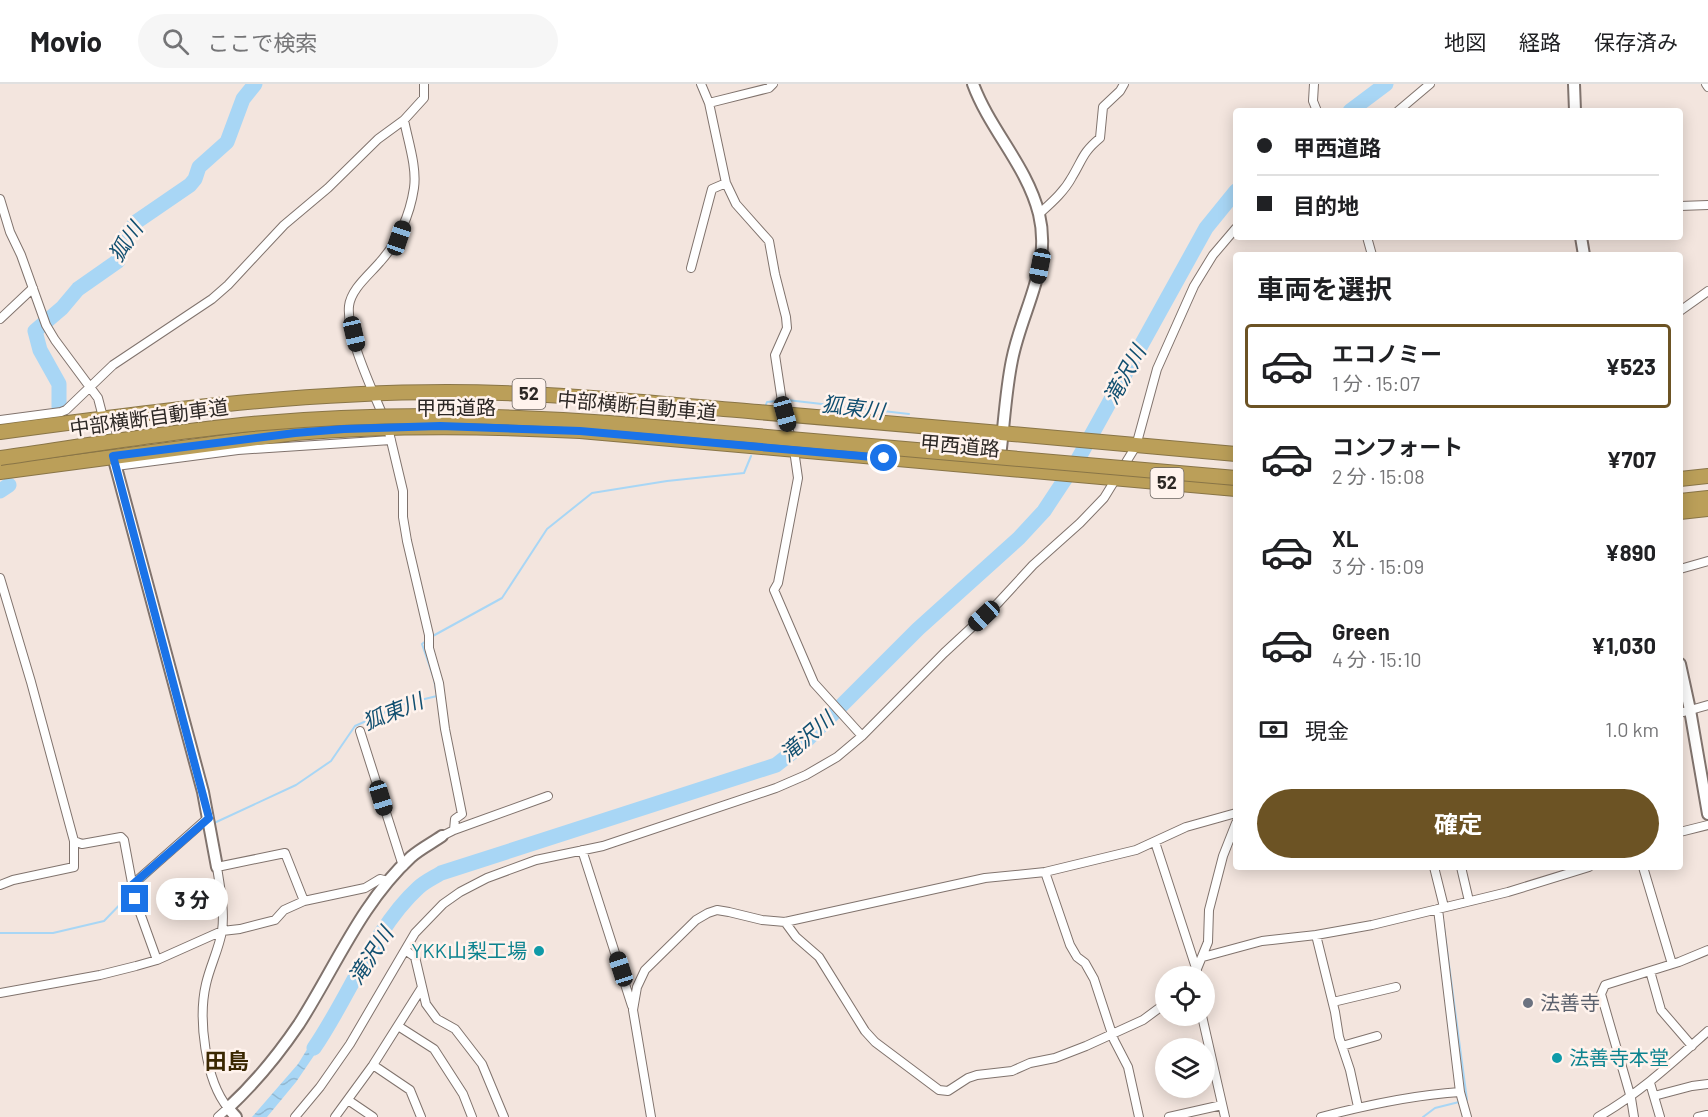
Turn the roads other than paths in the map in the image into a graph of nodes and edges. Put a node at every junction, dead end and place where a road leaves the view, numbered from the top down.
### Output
1 (424, 84) edge
2 (701, 84) edge
3 (773, 84) edge
4 (973, 84) edge
5 (1124, 84) edge
6 (1314, 84) edge
7 (1430, 84) edge
8 (1574, 84) edge
9 (709, 103) junction
10 (1316, 108) edge
11 (1402, 108) edge
12 (1575, 108) edge
13 (404, 120) junction
14 (726, 183) junction
15 (0, 199) edge
16 (1708, 205) edge
17 (1683, 207) edge
18 (1039, 214) junction
19 (1233, 232) edge
20 (691, 268) dead end
21 (33, 288) junction
22 (1708, 291) edge
23 (1683, 309) edge
24 (0, 319) edge
25 (91, 387) junction
26 (374, 393) junction
27 (784, 411) junction
28 (103, 418) junction
29 (0, 420) edge
30 (0, 432) edge
31 (390, 434) junction
32 (1004, 434) junction
33 (1136, 446) junction
34 (794, 450) junction
35 (1233, 454) edge
36 (0, 458) edge
37 (115, 461) junction
38 (999, 468) junction
39 (0, 472) edge
40 (1708, 476) edge
41 (1233, 478) edge
42 (1117, 479) junction
43 (1683, 479) edge
44 (1233, 489) edge
45 (1708, 498) edge
46 (1683, 501) edge
47 (1708, 509) edge
48 (1683, 512) edge
49 (1708, 561) edge
50 (1683, 568) edge
51 (0, 578) edge
52 (1683, 692) edge
53 (1708, 705) edge
54 (1685, 711) edge
55 (360, 731) dead end
56 (862, 736) junction
57 (1706, 787) edge
58 (548, 796) dead end
59 (1233, 814) edge
60 (1708, 814) edge
61 (209, 818) junction
62 (1708, 825) edge
63 (454, 830) junction
64 (1233, 831) edge
65 (1683, 831) edge
66 (442, 837) joint
67 (74, 841) junction
68 (1155, 842) junction
69 (582, 850) junction
70 (403, 866) junction
71 (217, 867) junction
72 (1435, 870) edge
73 (1462, 870) edge
74 (1579, 870) edge
75 (1644, 870) edge
76 (1045, 872) junction
77 (388, 881) junction
78 (0, 885) edge
79 (132, 885) junction
80 (304, 901) junction
81 (1469, 901) junction
82 (1441, 908) junction
83 (785, 922) junction
84 (222, 931) junction
85 (1316, 935) junction
86 (405, 950) junction
87 (1708, 950) edge
88 (1203, 957) junction
89 (158, 960) junction
90 (1671, 964) junction
91 (1193, 966) edge
92 (1199, 966) edge
93 (1650, 971) junction
94 (1396, 987) dead end
95 (421, 989) junction
96 (0, 993) edge
97 (1333, 1002) junction
98 (633, 1010) junction
99 (1155, 1011) edge
100 (398, 1026) junction
101 (1204, 1026) edge
102 (1708, 1031) edge
103 (1112, 1035) junction
104 (1377, 1036) dead end
105 (1342, 1046) junction
106 (1692, 1046) junction
107 (373, 1065) junction
108 (1650, 1083) junction
109 (1708, 1084) edge
110 (1654, 1096) junction
111 (1462, 1098) junction
112 (1630, 1098) junction
113 (348, 1100) junction
114 (1222, 1106) junction
115 (1358, 1107) junction
116 (232, 1113) edge
117 (1707, 1114) edge
118 (218, 1117) edge
119 (295, 1117) edge
120 (335, 1117) edge
121 (373, 1117) edge
122 (421, 1117) edge
123 (472, 1117) edge
124 (504, 1117) edge
125 (651, 1117) edge
126 (1139, 1117) edge
127 (1169, 1117) edge
128 (1224, 1117) edge
129 (1321, 1117) edge
130 (1467, 1117) edge
131 (1598, 1117) edge
132 (1634, 1117) edge
133 (1660, 1117) edge
134 (1698, 1117) edge

1 - 13 street
2 - 9 street
3 - 9 street
4 - 18 street
5 - 18 street
6 - 10 street
7 - 11 street
8 - 12 street
9 - 14 street
13 - 25 street
13 - 26 street
14 - 20 street
14 - 27 street
15 - 21 street
16 - 17 street
18 - 32 street
19 - 33 street
21 - 24 street
21 - 25 street
22 - 23 street
25 - 28 street
25 - 29 street
26 - 27 highway, 甲西道路 / 52
26 - 28 highway, 甲西道路 / 52
26 - 31 street
27 - 32 highway, 甲西道路 / 52
27 - 34 street
28 - 30 highway, 甲西道路 / 52
28 - 37 street
31 - 34 highway, 甲西道路 / 52
31 - 37 highway, 甲西道路 / 52
31 - 63 street
32 - 33 highway, 甲西道路 / 52
32 - 38 street
33 - 35 highway, 甲西道路 / 52
33 - 42 street
34 - 38 highway, 甲西道路 / 52
34 - 56 street
36 - 41 highway, 中部横断自動車道, bridge
37 - 39 highway, 甲西道路 / 52
37 - 61 street
38 - 42 highway, 甲西道路 / 52
40 - 43 highway
42 - 44 highway, 甲西道路 / 52
42 - 56 street
45 - 46 highway
47 - 48 highway
49 - 50 street
51 - 67 street
52 - 54 street
53 - 54 street
54 - 57 street
55 - 70 street
56 - 69 street
57 - 60 street
58 - 63 street
59 - 68 street
61 - 71 street
61 - 79 street
62 - 65 street
63 - 66 street
64 - 88 street
66 - 70 street
67 - 78 street
67 - 79 street
68 - 76 street
68 - 91 street
69 - 86 street
69 - 98 street
70 - 77 street
71 - 80 street
71 - 84 street
72 - 82 street
73 - 81 street
74 - 81 street
75 - 90 street
76 - 83 street
76 - 103 street
77 - 80 street
77 - 116 street
79 - 89 street
80 - 84 street
81 - 82 street
82 - 85 street
82 - 111 street
83 - 98 street
83 - 103 street
84 - 89 street
84 - 116 street
85 - 88 street
85 - 97 street
86 - 95 street
86 - 119 street
87 - 90 street
88 - 92 street
89 - 96 street
90 - 93 street
93 - 106 street
93 - 112 street
94 - 97 street
95 - 100 street
95 - 124 street
97 - 105 street
98 - 125 street
99 - 103 street
100 - 107 street
100 - 123 street
101 - 114 street
102 - 106 street
103 - 126 street
104 - 105 street
105 - 115 street
106 - 108 street
107 - 113 street
107 - 122 street
108 - 110 street
108 - 112 street
109 - 110 street
110 - 133 street
111 - 115 street
111 - 130 street
112 - 131 street
112 - 132 street
113 - 120 street
113 - 121 street
114 - 127 street
114 - 128 street
115 - 129 street
116 - 118 street
117 - 134 street

